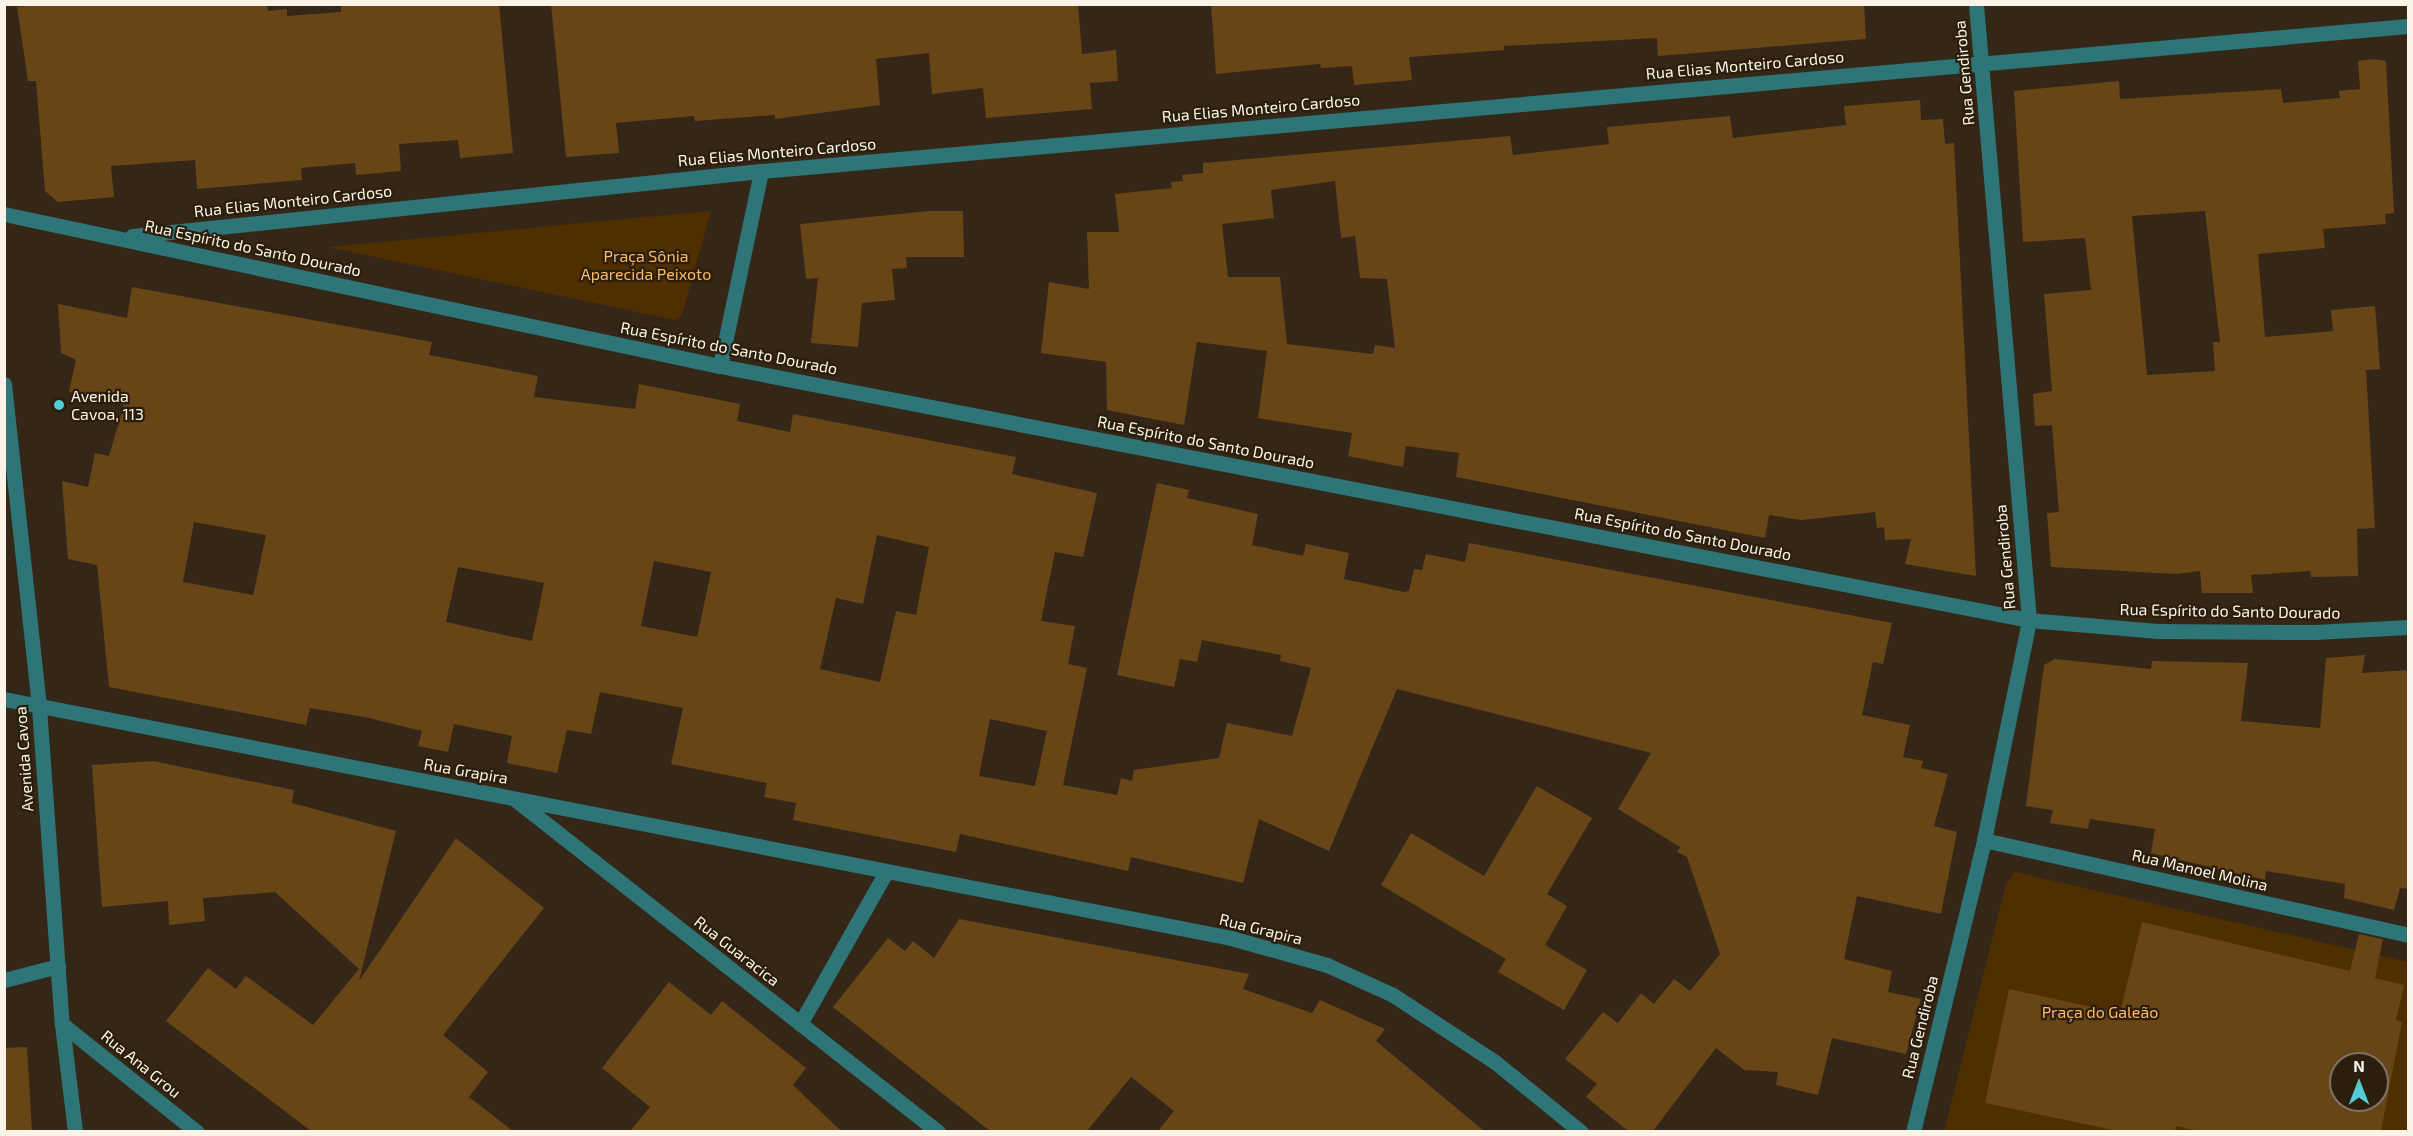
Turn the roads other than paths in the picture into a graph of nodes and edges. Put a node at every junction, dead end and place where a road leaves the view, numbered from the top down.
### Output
1 (1976, 4) edge
2 (2409, 26) edge
3 (1980, 61) junction
4 (761, 171) junction
5 (4, 214) edge
6 (117, 237) junction
7 (720, 366) junction
8 (4, 384) edge
9 (2029, 620) junction
10 (2409, 627) edge
11 (4, 699) edge
12 (39, 707) junction
13 (514, 798) junction
14 (1984, 840) junction
15 (886, 872) junction
16 (2409, 935) edge
17 (58, 966) junction
18 (4, 980) edge
19 (62, 1024) junction
20 (800, 1024) junction
21 (75, 1131) edge
22 (197, 1131) edge
23 (938, 1131) edge
24 (1581, 1131) edge
25 (1913, 1131) edge

1 - 3 street, Rua Gendiroba
2 - 3 street, Rua Elias Monteiro Cardoso
3 - 4 street, Rua Elias Monteiro Cardoso
3 - 9 street, Rua Gendiroba
4 - 6 street, Rua Elias Monteiro Cardoso
4 - 7 street
5 - 6 street, Rua Espírito do Santo Dourado
6 - 7 street, Rua Espírito do Santo Dourado
7 - 9 street, Rua Espírito do Santo Dourado
8 - 12 street, Avenida Cavoa
9 - 10 street, Rua Espírito do Santo Dourado
9 - 14 street, Rua Gendiroba
11 - 12 street, Rua Grapira
12 - 13 street, Rua Grapira
12 - 17 street, Avenida Cavoa
13 - 15 street, Rua Grapira
13 - 20 street, Rua Guaracica
14 - 16 street, Rua Manoel Molina
14 - 25 street, Rua Gendiroba
15 - 20 street
15 - 24 street, Rua Grapira
17 - 18 street
17 - 19 street, Avenida Cavoa
19 - 21 street, Avenida Cavoa
19 - 22 street, Rua Ana Grou
20 - 23 street, Rua Guaracica

